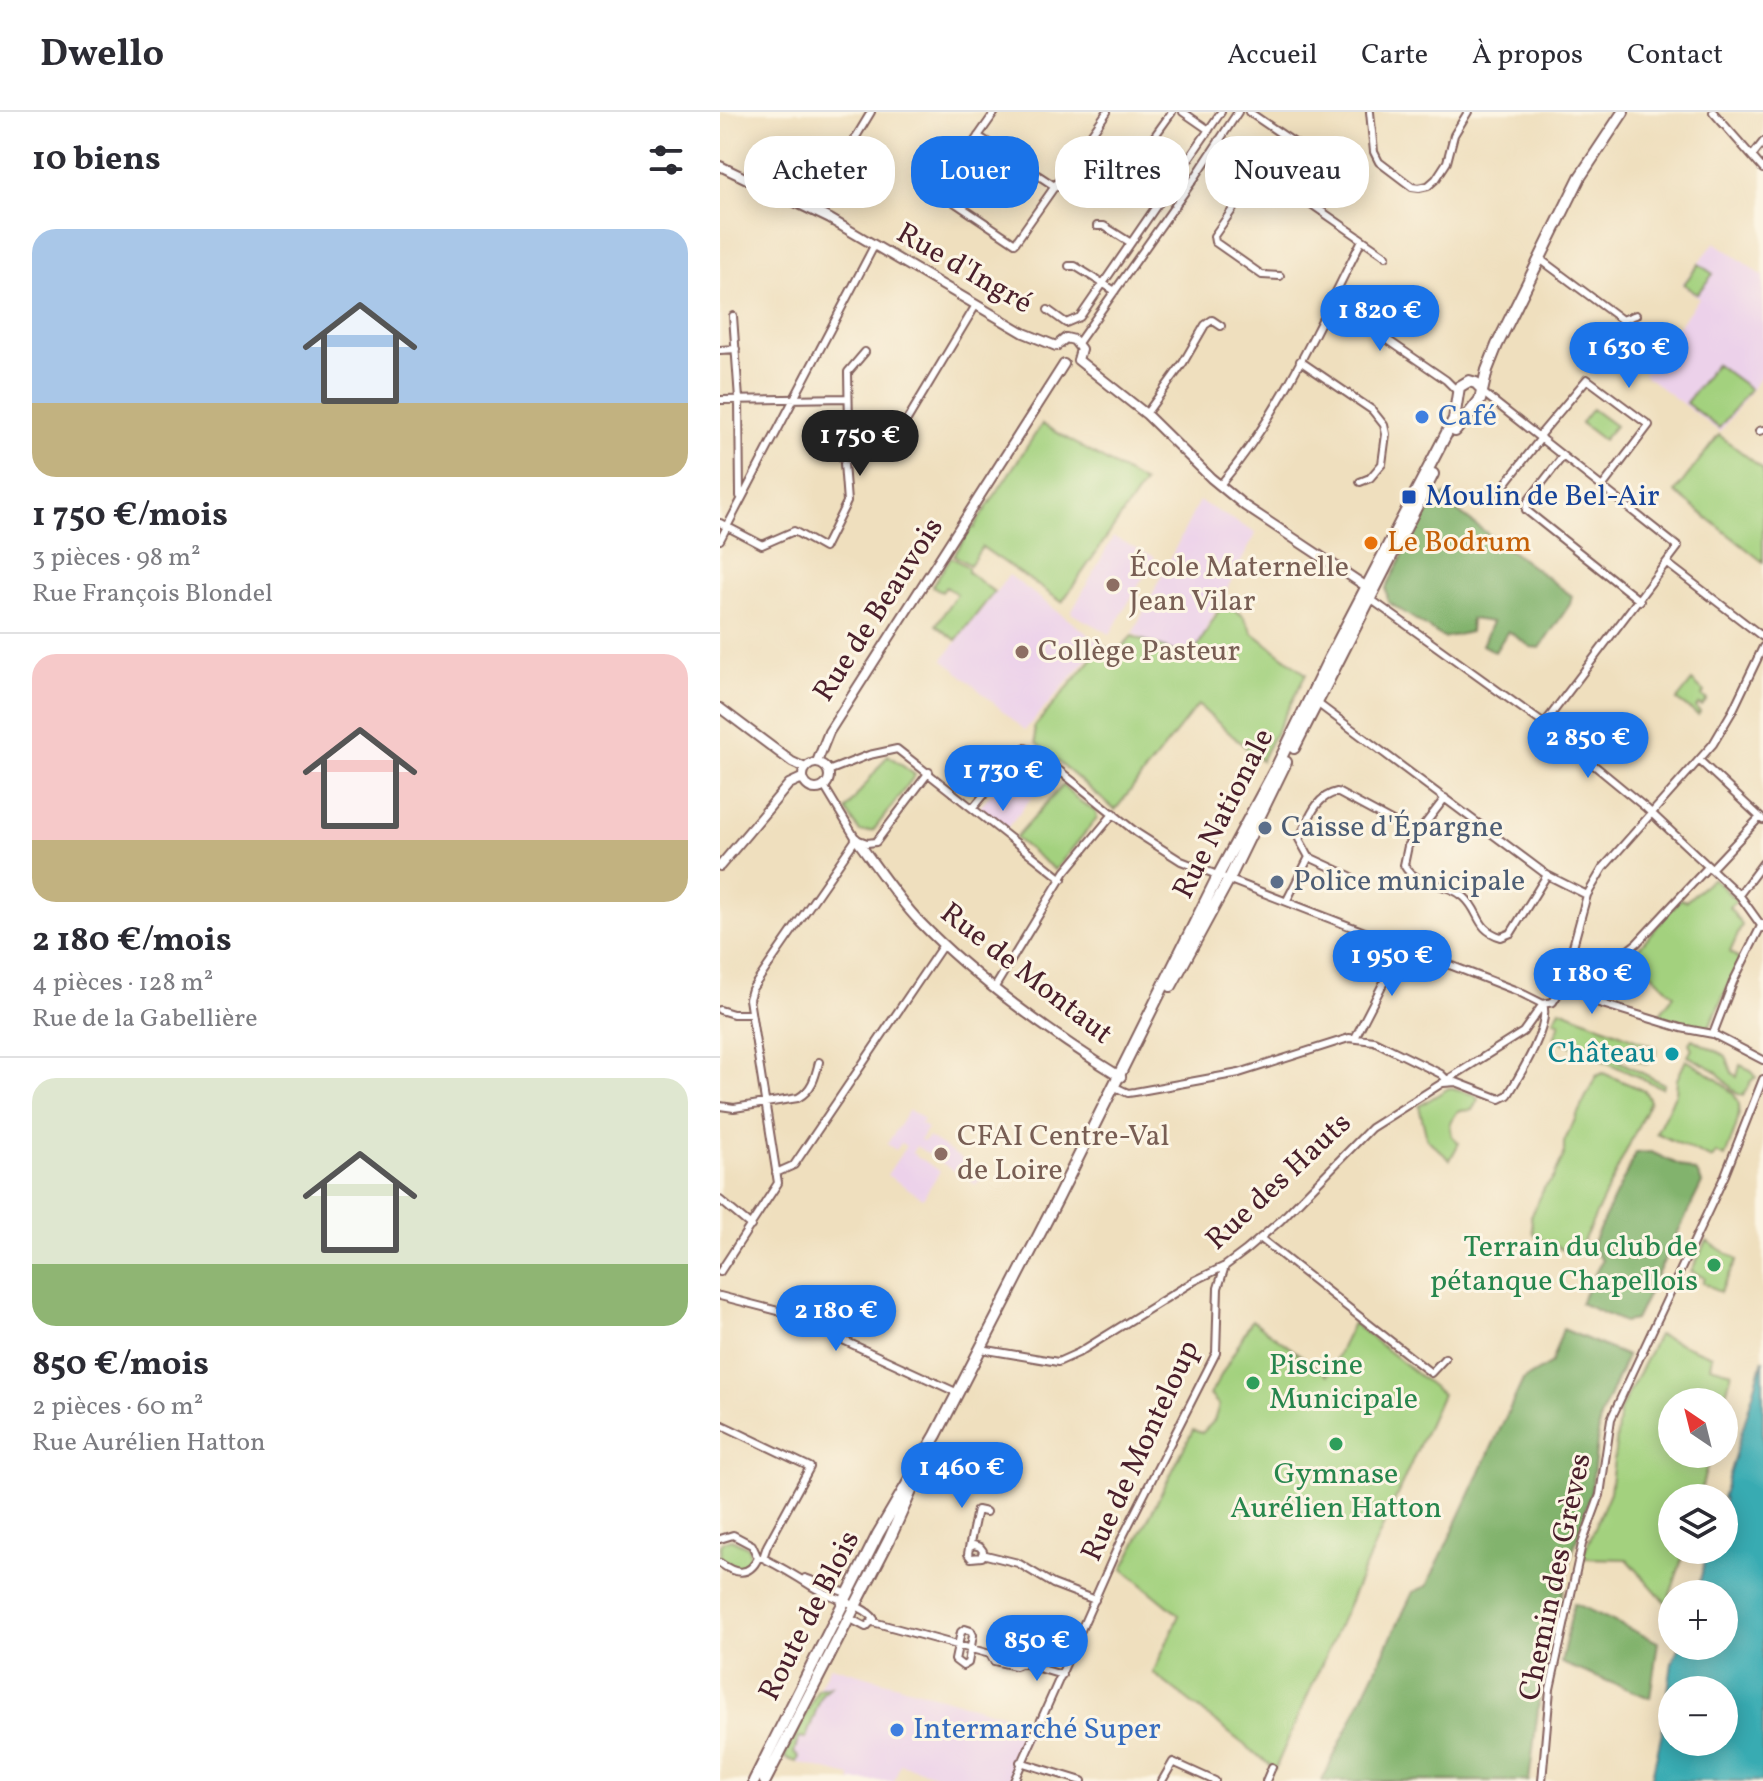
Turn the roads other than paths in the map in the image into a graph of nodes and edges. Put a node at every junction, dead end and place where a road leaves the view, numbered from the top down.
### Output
1 (871, 112) edge
2 (995, 112) edge
3 (1107, 112) edge
4 (1172, 112) edge
5 (1183, 112) edge
6 (1221, 112) edge
7 (1238, 112) edge
8 (1249, 112) edge
9 (1370, 112) edge
10 (1468, 112) edge
11 (1623, 112) edge
12 (1713, 112) edge
13 (1209, 130) junction
14 (978, 136) edge
15 (1091, 136) edge
16 (1155, 136) edge
17 (1222, 136) edge
18 (1284, 136) edge
19 (1763, 142) edge
20 (1752, 156) junction
21 (1189, 159) edge
22 (1205, 162) edge
23 (720, 166) edge
24 (1763, 169) edge
25 (1055, 188) edge
26 (963, 208) edge
27 (1156, 208) edge
28 (1234, 208) edge
29 (1316, 208) edge
30 (812, 210) junction
31 (1097, 226) dead end
32 (1362, 240) junction
33 (1131, 243) junction
34 (874, 246) junction
35 (1386, 256) dead end
36 (1540, 259) junction
37 (1069, 266) dead end
38 (1280, 276) dead end
39 (1104, 284) junction
40 (1115, 291) junction
41 (1331, 301) junction
42 (976, 305) junction
43 (1048, 310) dead end
44 (1636, 315) dead end
45 (733, 316) dead end
46 (1221, 326) dead end
47 (1078, 343) junction
48 (1497, 345) junction
49 (736, 349) junction
50 (720, 350) edge
51 (865, 352) dead end
52 (1058, 356) junction
53 (1078, 360) junction
54 (1300, 361) junction
55 (1461, 387) junction
56 (1480, 396) junction
57 (796, 398) junction
58 (848, 398) junction
59 (739, 399) junction
60 (720, 400) edge
61 (1146, 414) junction
62 (907, 420) dead end
63 (1540, 437) junction
64 (877, 456) dead end
65 (1563, 456) junction
66 (843, 460) junction
67 (1360, 482) dead end
68 (1220, 485) junction
69 (1602, 487) junction
70 (1499, 492) dead end
71 (741, 500) junction
72 (724, 525) edge
73 (720, 540) edge
74 (1668, 564) junction
75 (1368, 593) junction
76 (1640, 601) junction
77 (1763, 637) edge
78 (1763, 647) edge
79 (1314, 701) junction
80 (720, 708) edge
81 (1544, 724) junction
82 (1699, 760) junction
83 (817, 762) junction
84 (805, 768) junction
85 (828, 771) junction
86 (929, 772) junction
87 (802, 778) junction
88 (824, 786) junction
89 (1445, 798) junction
90 (973, 808) junction
91 (1114, 813) junction
92 (1652, 813) junction
93 (1762, 818) edge
94 (1402, 827) dead end
95 (856, 839) junction
96 (1309, 857) junction
97 (1763, 863) edge
98 (720, 866) edge
99 (1709, 868) junction
100 (1547, 875) junction
101 (1224, 876) junction
102 (1350, 876) dead end
103 (1062, 879) junction
104 (1587, 895) junction
105 (1739, 895) junction
106 (1287, 900) junction
107 (1762, 926) edge
108 (943, 945) junction
109 (1402, 947) junction
110 (1565, 983) junction
111 (995, 987) junction
112 (1576, 991) junction
113 (1543, 1004) junction
114 (720, 1010) edge
115 (749, 1014) junction
116 (1713, 1034) junction
117 (1355, 1038) junction
118 (1763, 1060) edge
119 (819, 1062) dead end
120 (1463, 1070) junction
121 (1763, 1079) edge
122 (1118, 1082) junction
123 (1445, 1082) junction
124 (1468, 1086) junction
125 (764, 1103) junction
126 (720, 1106) edge
127 (776, 1173) junction
128 (720, 1200) edge
129 (751, 1226) junction
130 (1260, 1238) junction
131 (1225, 1266) junction
132 (720, 1272) edge
133 (720, 1296) edge
134 (981, 1349) junction
135 (1445, 1358) dead end
136 (958, 1393) junction
137 (720, 1424) edge
138 (936, 1435) joint
139 (986, 1512) dead end
140 (722, 1535) edge
141 (760, 1558) junction
142 (723, 1565) edge
143 (720, 1576) edge
144 (1095, 1600) junction
145 (849, 1601) junction
146 (849, 1618) junction
147 (873, 1622) junction
148 (958, 1646) junction
149 (970, 1649) junction
150 (1062, 1675) junction
151 (1020, 1762) junction
152 (1272, 1767) dead end
153 (754, 1781) edge
154 (765, 1781) edge
155 (1014, 1781) edge
156 (1082, 1781) edge
157 (1162, 1781) edge
158 (1215, 1781) edge
159 (1266, 1781) edge
160 (1542, 1781) edge

1 - 30 street
2 - 14 street
3 - 15 street
4 - 16 street
5 - 13 street
6 - 13 street
7 - 17 street
8 - 18 street
9 - 10 street
11 - 36 main road
12 - 20 street
13 - 21 street
19 - 20 street
20 - 24 street
22 - 40 street
23 - 30 street, Rue d'Ingré
25 - 26 street
27 - 33 street
28 - 38 street
29 - 32 street
30 - 34 street, Rue d'Ingré
31 - 33 street
32 - 35 street
32 - 41 street
33 - 39 street
34 - 42 street, Rue d'Ingré
34 - 57 street
36 - 44 street
36 - 48 main road
37 - 39 street
39 - 40 street
39 - 43 street
40 - 47 street
41 - 54 street
41 - 55 street
42 - 52 street, Rue d'Ingré
42 - 62 street
45 - 49 street
46 - 61 street
47 - 52 street
47 - 53 street
48 - 55 main road
48 - 56 main road
49 - 50 street
49 - 59 street
51 - 58 street
52 - 53 street
52 - 83 street, Rue de Beauvois
53 - 61 street
54 - 67 street
54 - 68 street
55 - 56 main road
55 - 56 main road
55 - 75 main road
56 - 63 street
56 - 75 main road
57 - 58 street
57 - 59 street
57 - 71 street
58 - 66 street
59 - 60 street
59 - 71 street
61 - 68 street
63 - 65 street
63 - 69 street
63 - 70 street
64 - 66 street
65 - 69 street
65 - 76 street
66 - 72 street
68 - 75 street
69 - 74 street
71 - 72 street
72 - 73 street
74 - 76 street
74 - 77 street
75 - 79 main road, Rue Nationale
75 - 81 street
76 - 81 street
78 - 82 street
79 - 89 street
79 - 101 main road, Rue Nationale
80 - 84 street
81 - 92 street
82 - 92 street
82 - 93 street
83 - 84 street
83 - 85 street
84 - 87 street
85 - 86 street
85 - 88 street
86 - 90 street
86 - 95 street
87 - 88 street
87 - 98 street
88 - 95 street, Rue de Montaut
89 - 100 street
89 - 100 street
90 - 91 street
90 - 103 street
91 - 101 street
91 - 103 street
92 - 99 street
92 - 104 street
93 - 99 street
94 - 96 street
95 - 108 street, Rue de Montaut
95 - 115 street
96 - 102 street
96 - 106 street
97 - 105 street
99 - 105 street
99 - 112 street
100 - 104 street
101 - 106 street
101 - 122 main road, Rue Nationale
103 - 111 street
104 - 110 street
105 - 107 street
106 - 109 street
107 - 116 street
108 - 111 street, Rue de Montaut
108 - 127 street
109 - 113 street
109 - 117 street
110 - 112 street
110 - 113 street, Rue des Hauts
111 - 122 street, Rue de Montaut
112 - 116 street
113 - 120 street, Rue des Hauts
113 - 124 street
114 - 115 street
115 - 125 street
116 - 118 street
117 - 122 street
117 - 123 street
119 - 125 street
120 - 123 street, Rue des Hauts
120 - 124 street
121 - 160 street, Chemin des Grèves
122 - 134 main road, Rue Nationale
123 - 124 street
123 - 130 street, Rue des Hauts
125 - 126 street
125 - 127 street
127 - 129 street
128 - 129 street
129 - 132 street
130 - 131 street, Rue des Hauts
130 - 135 street
131 - 134 street, Rue des Hauts
131 - 144 street, Rue de Monteloup
133 - 136 street
134 - 136 main road, Rue Nationale
136 - 138 main road, Rue Nationale
137 - 141 street
138 - 145 main road, Route de Blois
139 - 144 street
140 - 141 street
141 - 142 street
141 - 145 street
142 - 143 street
144 - 150 street, Rue de Monteloup
145 - 146 main road, Route de Blois
145 - 147 street
145 - 153 main road, Route de Blois
146 - 147 street
146 - 154 main road, Route de Blois
147 - 148 street
148 - 149 street
148 - 149 street
148 - 149 street
149 - 150 street
150 - 151 street, Rue de Monteloup
151 - 155 street, Rue de Monteloup
151 - 156 street
152 - 159 street
157 - 158 street

